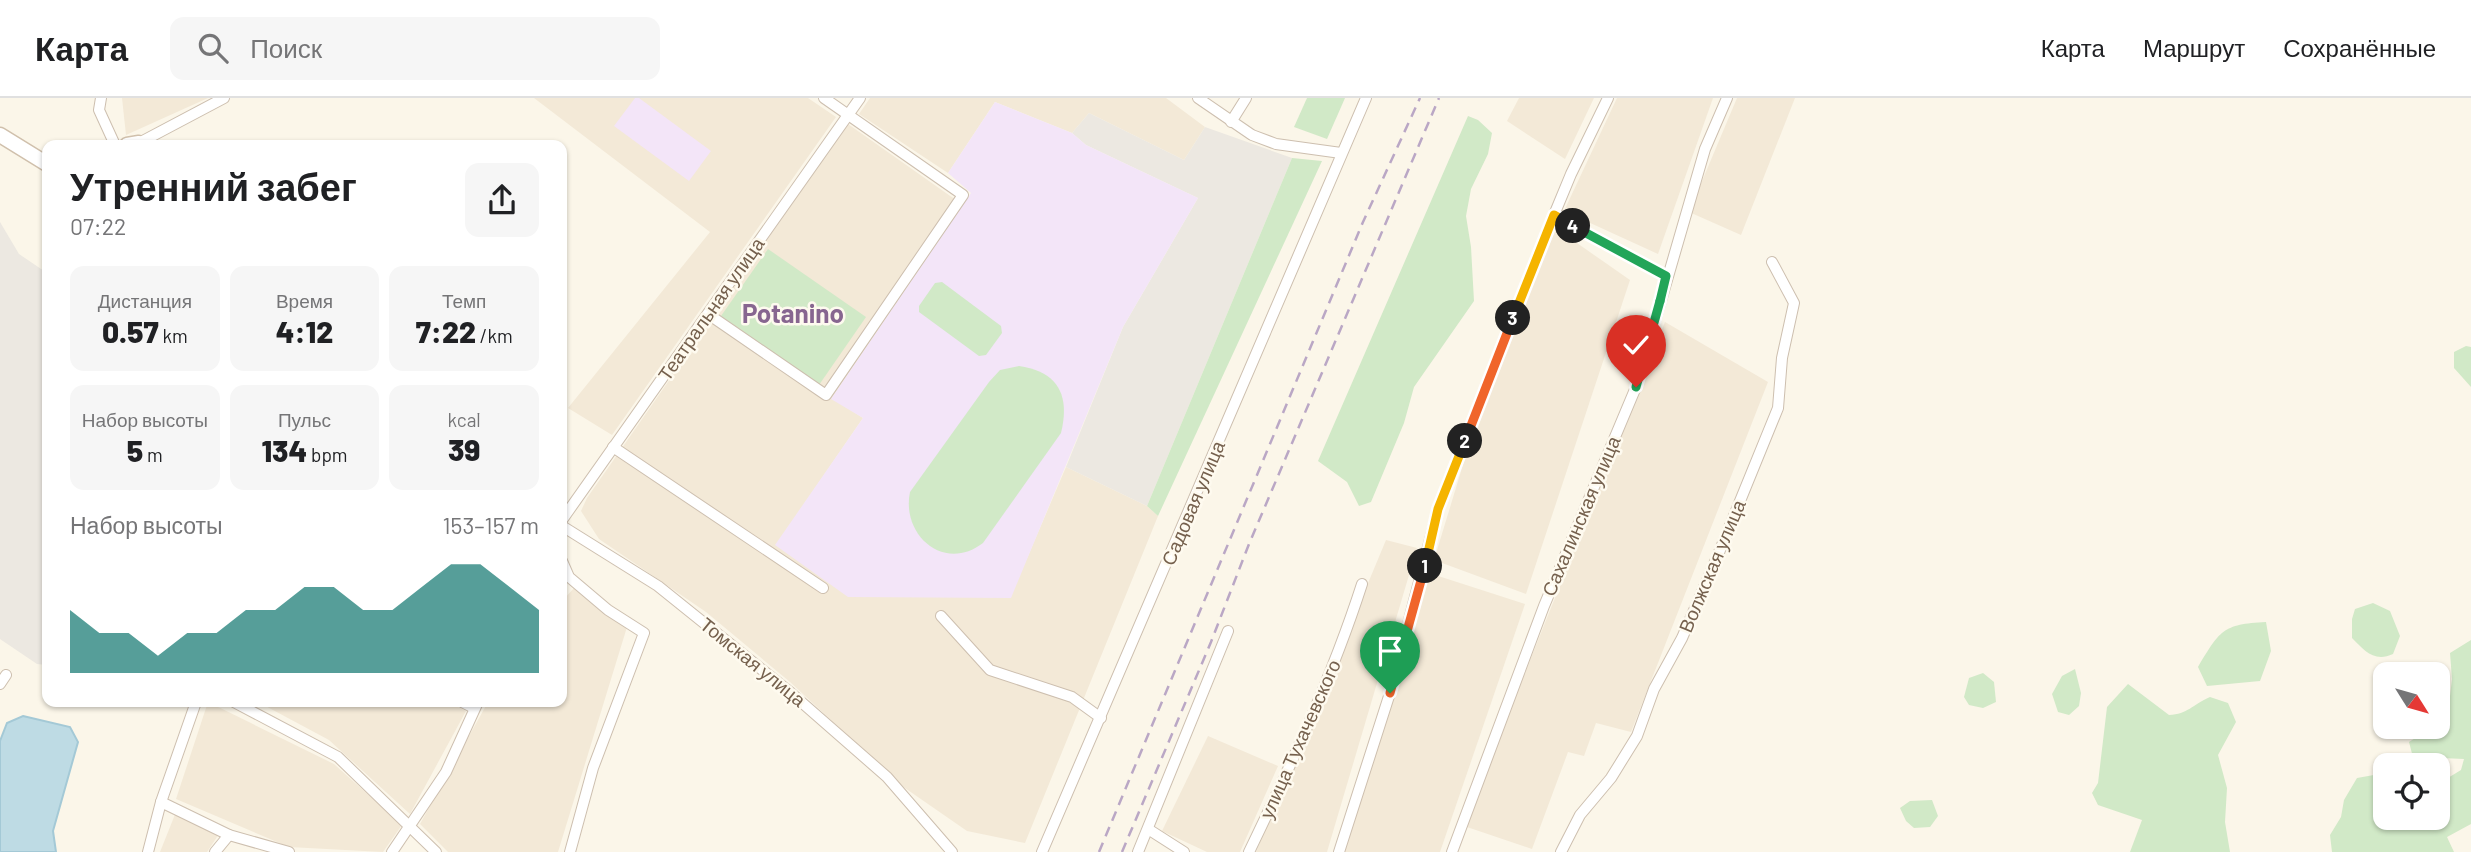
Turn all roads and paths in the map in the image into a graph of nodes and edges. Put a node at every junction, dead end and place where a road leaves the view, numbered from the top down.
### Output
1 (101, 98) edge
2 (224, 98) edge
3 (824, 98) edge
4 (860, 98) edge
5 (1198, 98) edge
6 (1247, 98) edge
7 (1366, 98) edge
8 (1608, 98) edge
9 (1727, 98) edge
10 (848, 115) junction
11 (1231, 122) junction
12 (0, 135) edge
13 (113, 140) edge
14 (145, 140) edge
15 (1341, 153) junction
16 (42, 161) edge
17 (1554, 215) junction
18 (1772, 261) dead end
19 (1666, 276) junction
20 (708, 314) junction
21 (613, 447) junction
22 (567, 513) edge
23 (567, 529) edge
24 (567, 582) edge
25 (1362, 584) dead end
26 (823, 588) dead end
27 (941, 617) dead end
28 (1228, 631) dead end
29 (194, 707) edge
30 (243, 707) edge
31 (475, 707) edge
32 (1101, 718) junction
33 (161, 802) junction
34 (408, 826) junction
35 (1148, 829) junction
36 (229, 835) junction
37 (148, 852) edge
38 (215, 852) edge
39 (289, 852) edge
40 (392, 852) edge
41 (436, 852) edge
42 (570, 852) edge
43 (953, 852) edge
44 (1042, 852) edge
45 (1138, 852) edge
46 (1184, 852) edge
47 (1249, 852) edge
48 (1339, 852) edge
49 (1452, 852) edge
50 (1561, 852) edge

1 - 13 street
2 - 14 street
3 - 10 street
4 - 10 street, Театральная улица
5 - 11 street
6 - 11 street
7 - 15 street, Садовая улица
8 - 17 street
9 - 19 street, Сахалинская улица
10 - 20 street, Театральная улица
10 - 20 street
11 - 15 street
12 - 16 street
15 - 32 street, Садовая улица
17 - 19 street
17 - 48 street
18 - 50 street, Волжская улица
19 - 49 street, Сахалинская улица
20 - 21 street, Театральная улица
21 - 22 street, Театральная улица
21 - 26 street
23 - 43 street, Томская улица
24 - 42 street
25 - 47 street, улица Тухачевского
27 - 32 street
28 - 35 street
29 - 33 street
30 - 34 street
31 - 34 street
32 - 44 street, Садовая улица
33 - 36 street
33 - 37 street
34 - 40 street
34 - 41 street
35 - 45 street
35 - 46 street
36 - 38 street
36 - 39 street

